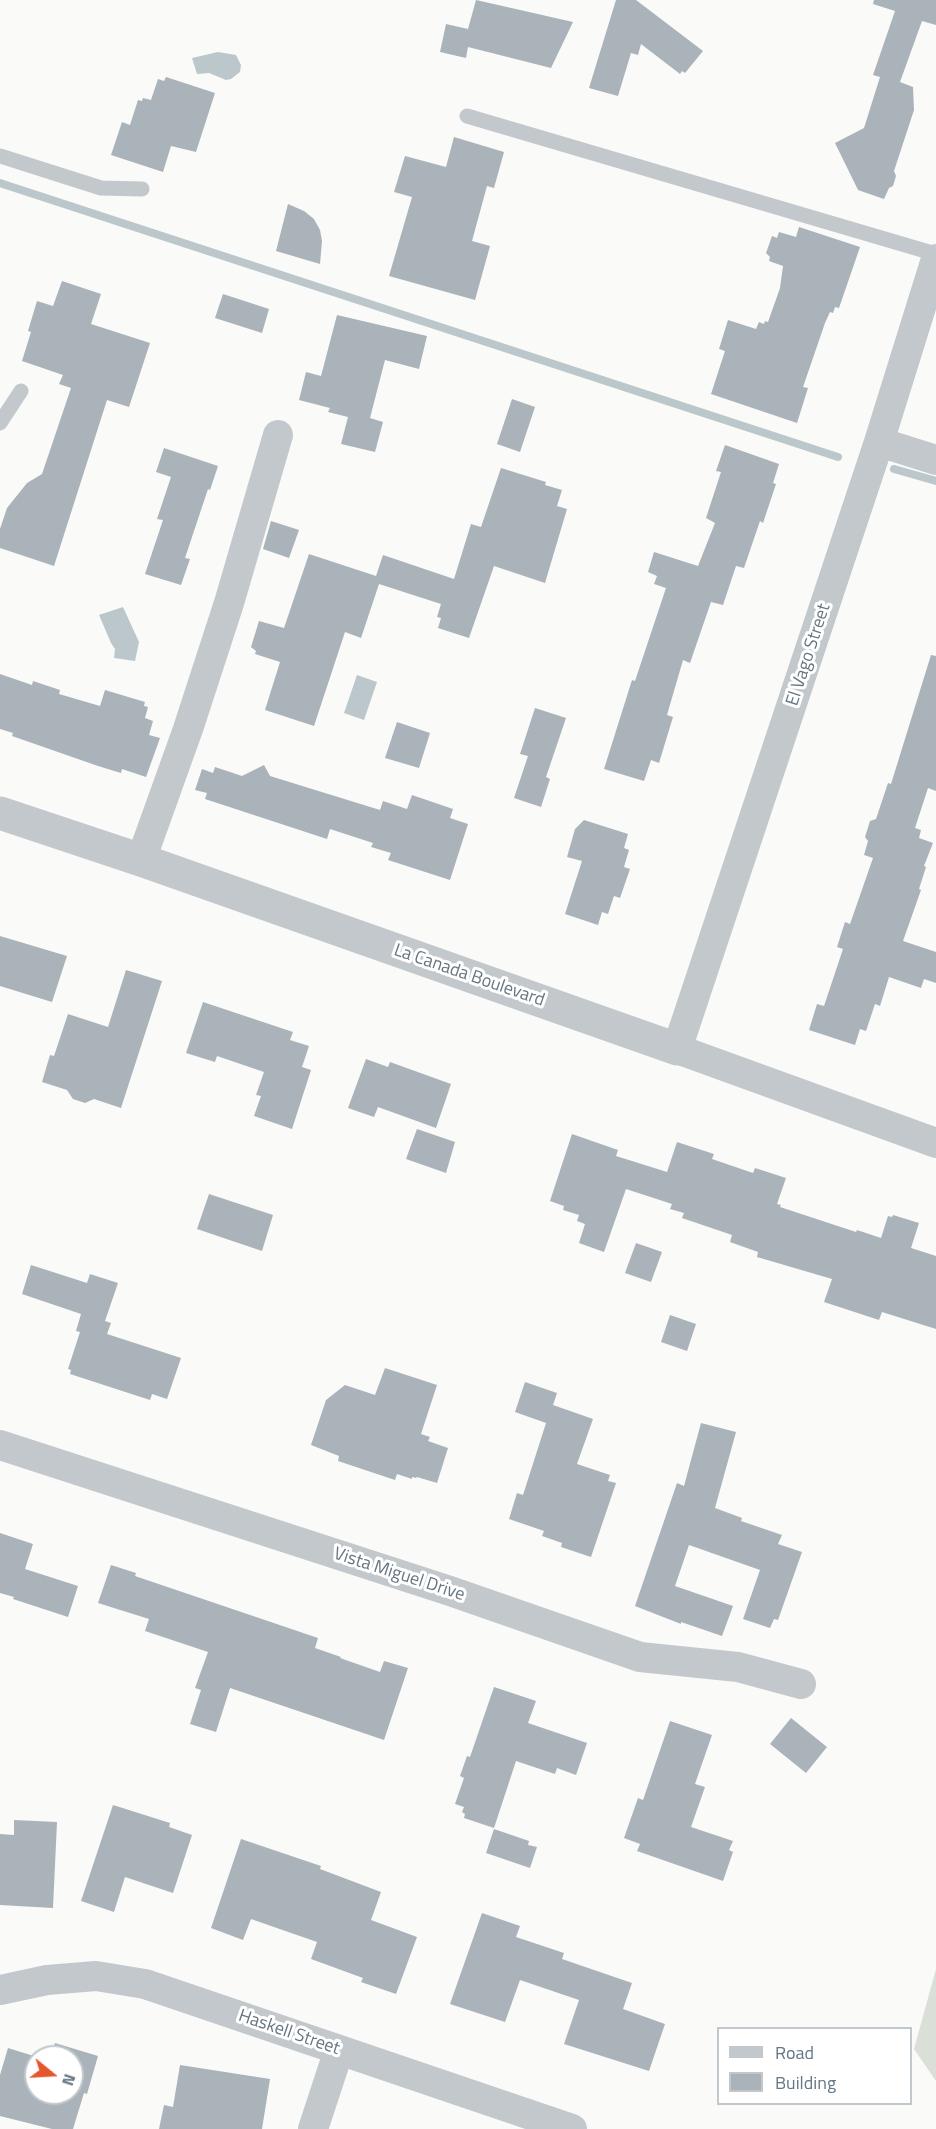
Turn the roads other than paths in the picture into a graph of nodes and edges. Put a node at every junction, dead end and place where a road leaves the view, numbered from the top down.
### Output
1 (467, 116) dead end
2 (0, 156) edge
3 (142, 189) dead end
4 (936, 254) edge
5 (936, 259) edge
6 (21, 391) dead end
7 (0, 423) edge
8 (278, 435) dead end
9 (879, 442) junction
10 (936, 460) edge
11 (0, 813) edge
12 (141, 860) junction
13 (677, 1049) junction
14 (936, 1143) edge
15 (0, 1445) edge
16 (801, 1684) dead end
17 (0, 1990) edge
18 (339, 2050) junction
19 (313, 2129) edge
20 (572, 2129) edge

1 - 4 lane
2 - 3 lane
5 - 9 street, El Vago Street
6 - 7 lane
8 - 12 street
9 - 10 street
9 - 13 street, El Vago Street
11 - 12 street, La Canada Boulevard
12 - 13 street, La Canada Boulevard
13 - 14 street, La Canada Boulevard
15 - 16 street, Vista Miguel Drive
17 - 18 street, Haskell Street
18 - 19 street
18 - 20 street, Haskell Street

